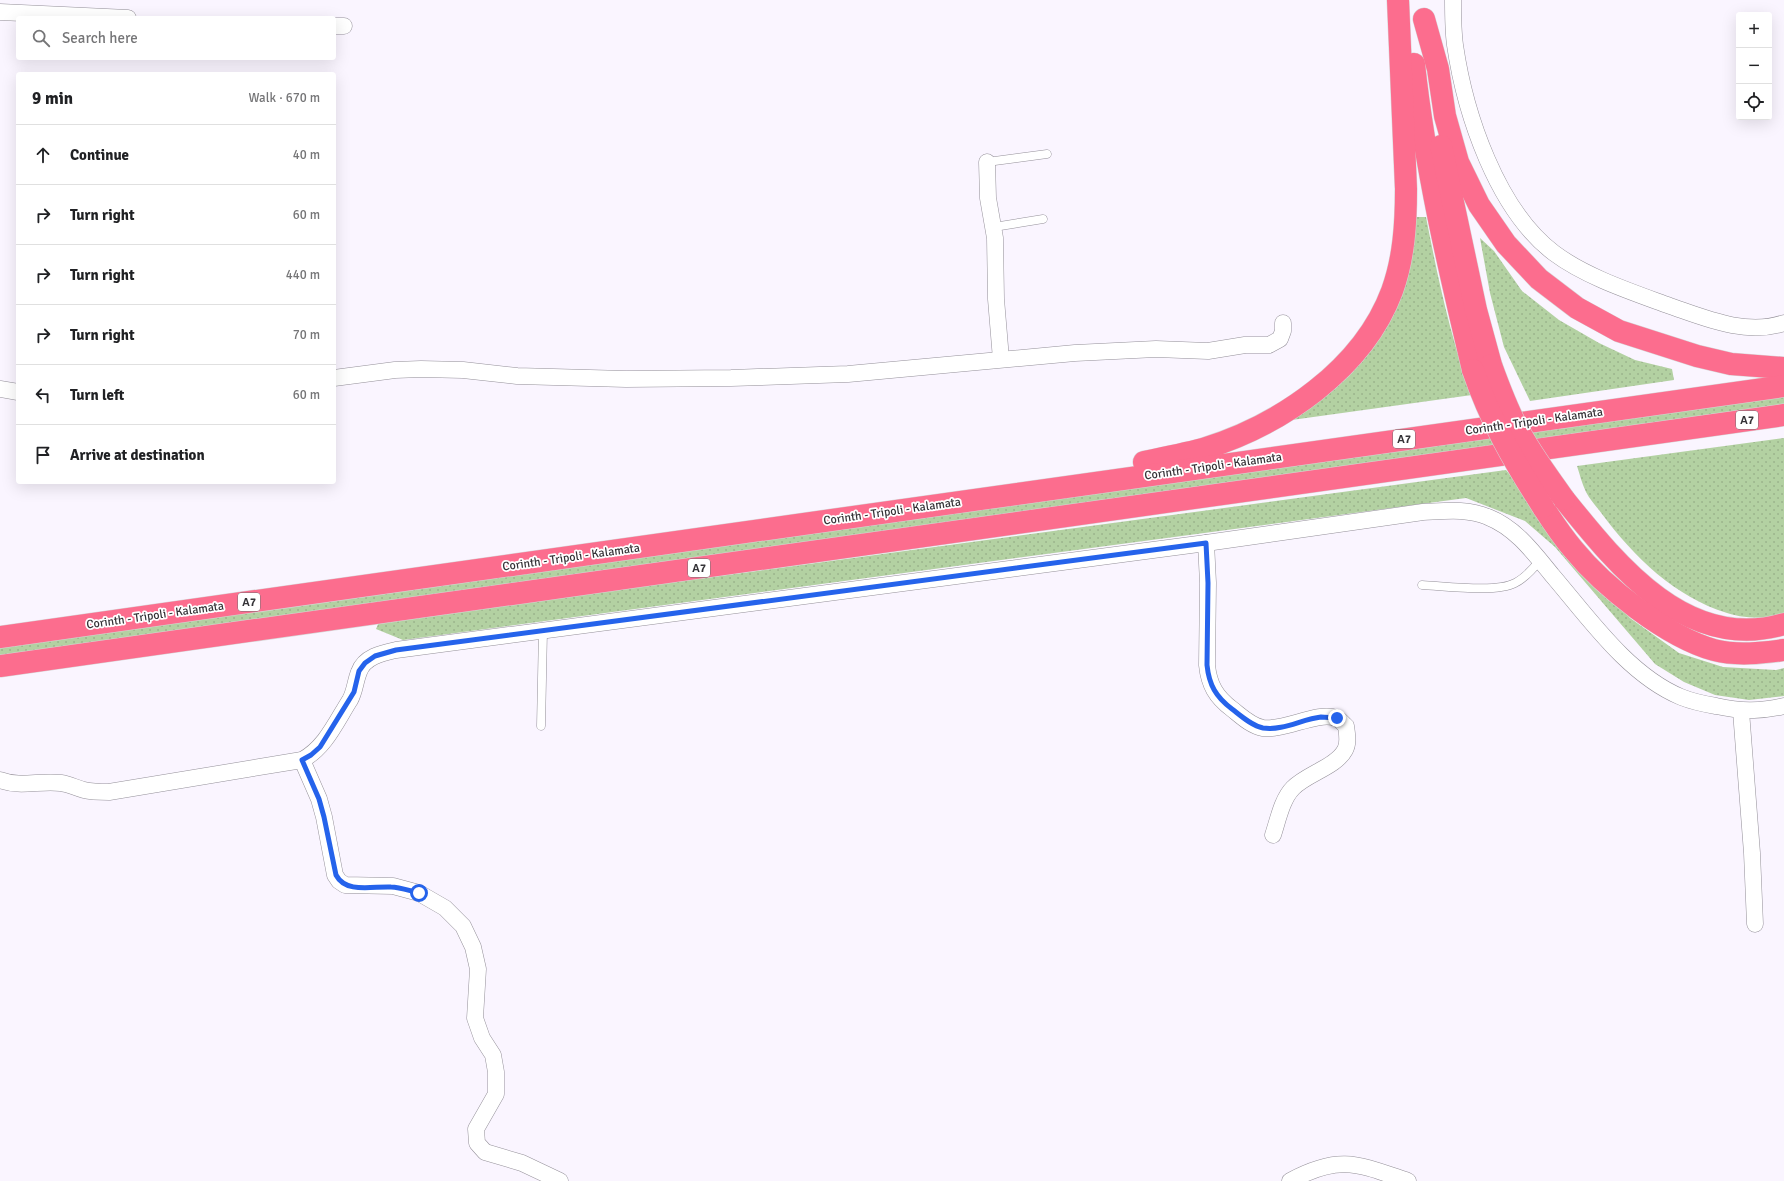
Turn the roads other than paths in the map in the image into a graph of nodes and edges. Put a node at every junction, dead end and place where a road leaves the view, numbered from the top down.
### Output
1 (1398, 0) edge
2 (1402, 0) edge
3 (1453, 0) edge
4 (1423, 9) edge
5 (0, 12) edge
6 (85, 16) edge
7 (1047, 154) dead end
8 (987, 162) joint
9 (1043, 219) dead end
10 (994, 227) junction
11 (1784, 323) edge
12 (1283, 324) dead end
13 (1001, 359) junction
14 (1482, 367) junction
15 (1784, 368) edge
16 (336, 378) edge
17 (1784, 386) edge
18 (0, 389) edge
19 (16, 392) edge
20 (1784, 415) edge
21 (1784, 422) edge
22 (1710, 425) junction
23 (1025, 493) junction
24 (1206, 543) junction
25 (1540, 560) junction
26 (1422, 585) dead end
27 (1784, 624) edge
28 (543, 631) junction
29 (0, 637) edge
30 (1784, 650) edge
31 (0, 666) edge
32 (1784, 706) edge
33 (1742, 711) junction
34 (541, 726) dead end
35 (302, 760) junction
36 (0, 780) edge
37 (1273, 836) dead end
38 (1755, 924) dead end
39 (560, 1181) edge
40 (1290, 1181) edge
41 (1408, 1181) edge

1 - 23 highway
2 - 14 highway
3 - 11 street
4 - 14 highway
4 - 15 highway
5 - 6 street
7 - 8 lane
8 - 10 street
9 - 10 lane
10 - 13 street
12 - 13 street
13 - 16 street
14 - 27 highway, bridge
14 - 30 highway, bridge
17 - 23 highway, Corinth - Tripoli - Kalamata / Α7
18 - 19 street
20 - 22 highway, Α7
21 - 22 highway
22 - 31 highway, Α7
23 - 29 highway, Corinth - Tripoli - Kalamata / Α7
24 - 25 street
24 - 28 street
24 - 37 street
25 - 26 lane
25 - 33 street
28 - 34 lane
28 - 35 street
32 - 33 street
33 - 38 street
35 - 36 street
35 - 39 street
40 - 41 street

